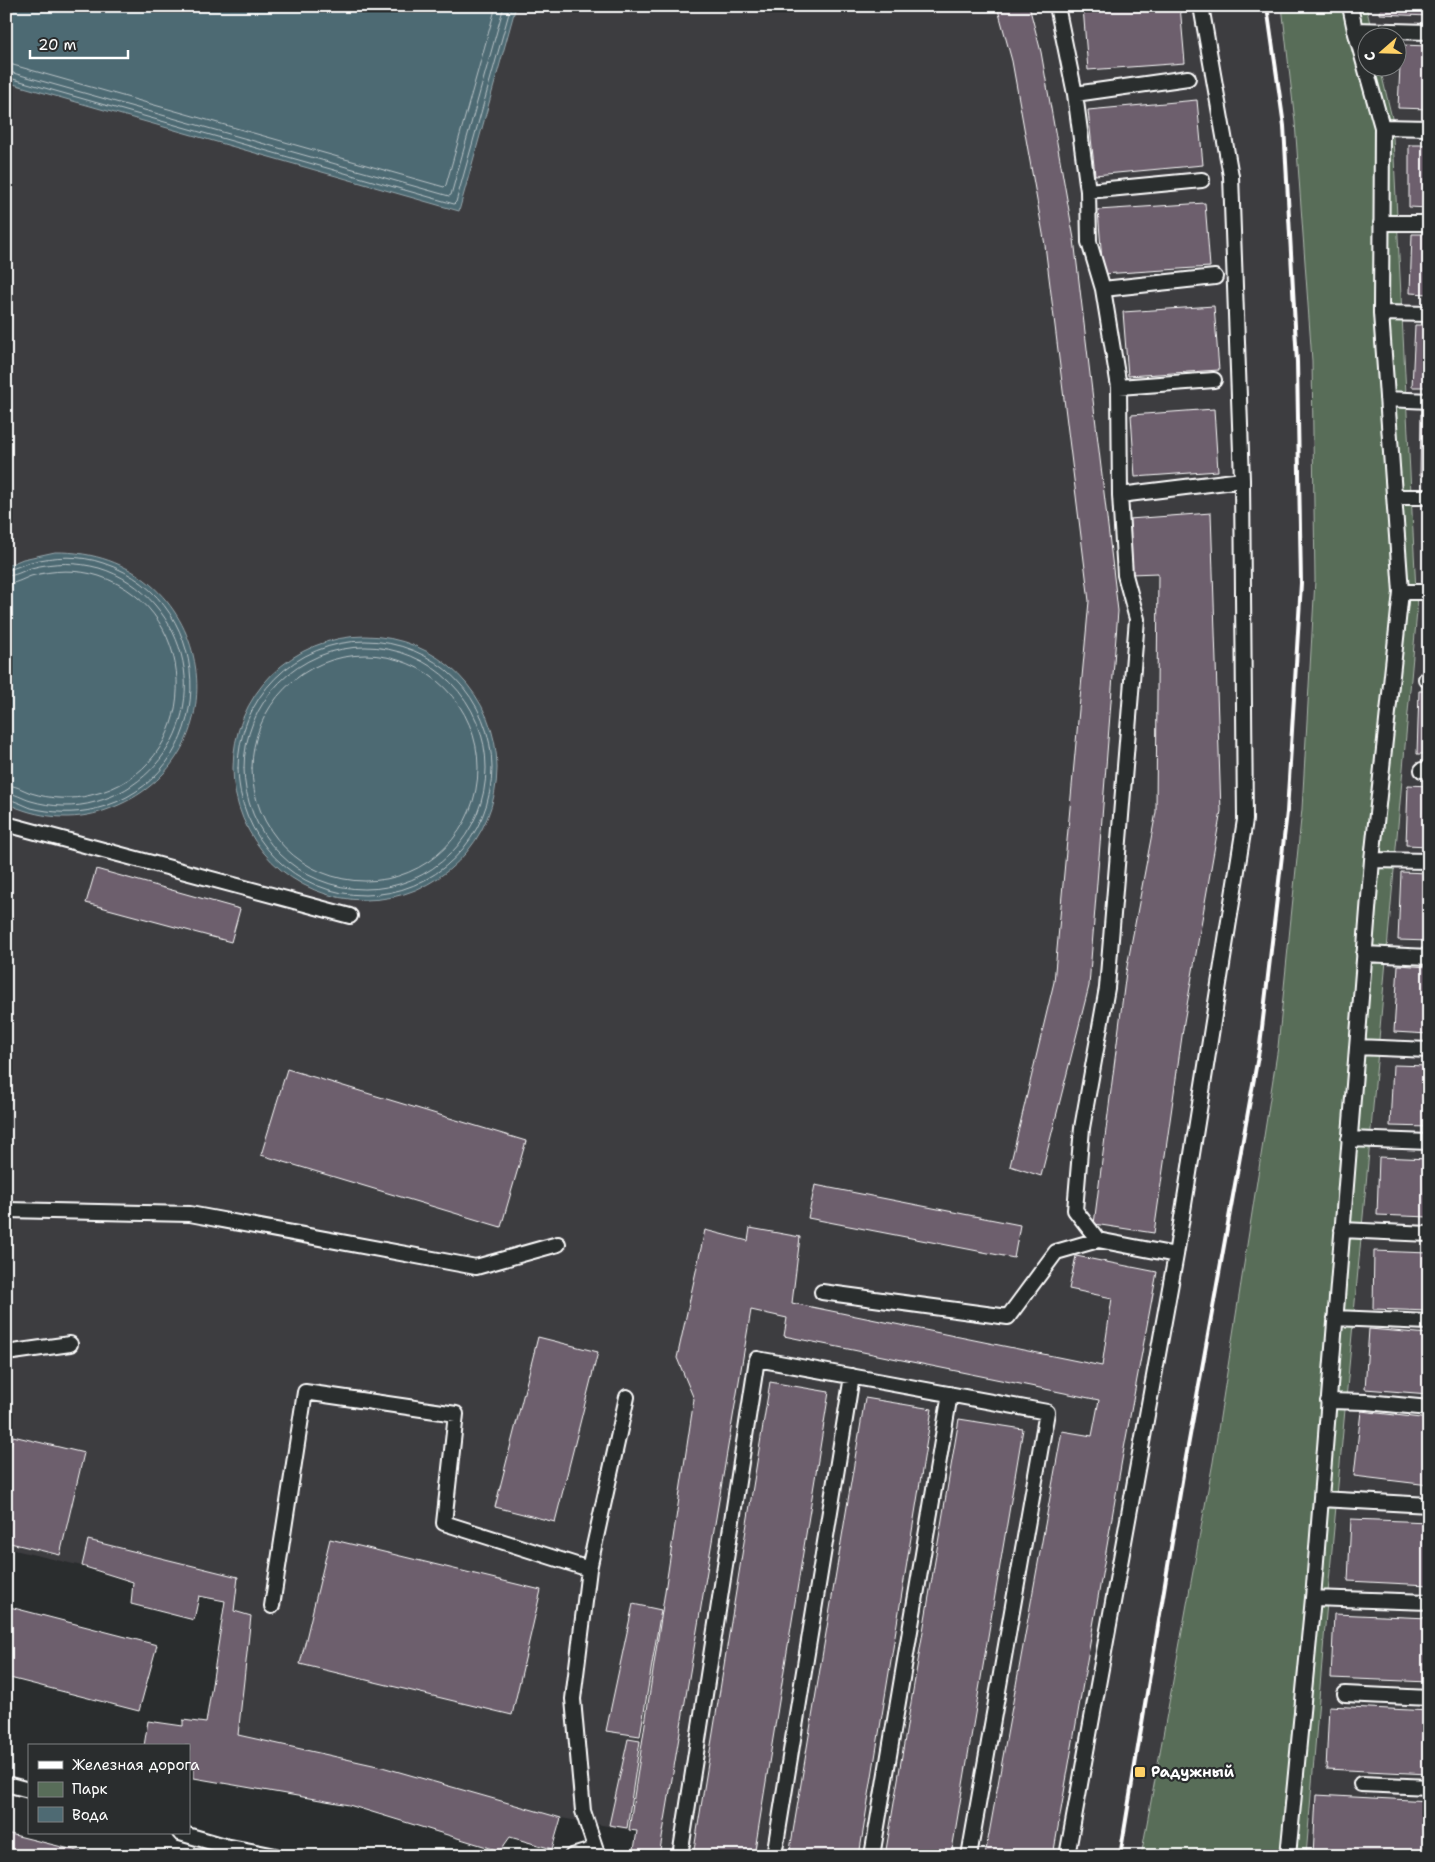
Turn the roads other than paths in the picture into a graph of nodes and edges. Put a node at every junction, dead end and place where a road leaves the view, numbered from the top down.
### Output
1 (1057, 6) edge
2 (1201, 6) edge
3 (1350, 6) edge
4 (1355, 30) junction
5 (1429, 32) edge
6 (1188, 78) dead end
7 (1075, 94) junction
8 (1382, 127) junction
9 (1429, 128) edge
10 (1202, 180) dead end
11 (1088, 191) junction
12 (1381, 223) junction
13 (1429, 223) edge
14 (1215, 277) dead end
15 (1103, 289) junction
16 (1381, 314) junction
17 (1429, 314) edge
18 (1214, 380) dead end
19 (1119, 387) junction
20 (1387, 399) junction
21 (1429, 401) edge
22 (1242, 480) junction
23 (1120, 495) junction
24 (1394, 497) junction
25 (1429, 497) edge
26 (1401, 592) junction
27 (1429, 592) edge
28 (6, 824) edge
29 (1372, 860) junction
30 (1429, 861) edge
31 (350, 916) dead end
32 (1364, 954) junction
33 (1429, 957) edge
34 (1357, 1047) junction
35 (1429, 1050) edge
36 (1349, 1139) junction
37 (1429, 1142) edge
38 (6, 1210) edge
39 (1342, 1230) junction
40 (1429, 1234) edge
41 (1098, 1240) junction
42 (558, 1244) dead end
43 (1176, 1255) junction
44 (822, 1292) dead end
45 (1335, 1318) junction
46 (1429, 1322) edge
47 (70, 1344) dead end
48 (6, 1353) edge
49 (852, 1376) junction
50 (950, 1394) junction
51 (627, 1397) dead end
52 (1328, 1401) junction
53 (1429, 1408) edge
54 (1321, 1499) junction
55 (1429, 1505) edge
56 (589, 1569) junction
57 (1313, 1598) junction
58 (1429, 1602) edge
59 (272, 1606) dead end
60 (1345, 1694) dead end
61 (1429, 1698) edge
62 (6, 1784) edge
63 (1361, 1784) dead end
64 (1429, 1788) edge
65 (28, 1790) edge
66 (183, 1834) edge
67 (596, 1852) edge
68 (276, 1856) edge
69 (572, 1856) edge
70 (680, 1856) edge
71 (774, 1856) edge
72 (872, 1856) edge
73 (969, 1856) edge
74 (1067, 1856) edge
75 (1288, 1856) edge

1 - 7 lane
2 - 22 lane
3 - 4 lane
4 - 5 lane
4 - 8 lane
6 - 7 lane
7 - 11 lane
8 - 9 lane
8 - 12 lane
10 - 11 lane
11 - 15 lane
12 - 13 lane
12 - 16 lane
14 - 15 lane
15 - 19 lane
16 - 17 lane
16 - 20 lane
18 - 19 lane
19 - 23 lane
20 - 21 lane
20 - 24 lane
22 - 23 lane
22 - 43 lane
23 - 41 lane
24 - 25 lane
24 - 26 lane
26 - 27 lane
26 - 29 lane
28 - 31 lane
29 - 30 lane
29 - 32 lane
32 - 33 lane
32 - 34 lane
34 - 35 lane
34 - 36 lane
36 - 37 lane
36 - 39 lane
38 - 42 lane
39 - 40 lane
39 - 45 lane
41 - 43 lane
41 - 44 lane
43 - 74 lane
45 - 46 lane
45 - 52 lane
47 - 48 lane
49 - 50 lane
49 - 70 lane
49 - 71 lane
50 - 72 lane
50 - 73 lane
51 - 56 lane
52 - 53 lane
52 - 54 lane
54 - 55 lane
54 - 57 lane
56 - 59 lane
56 - 67 lane
57 - 58 lane
57 - 75 lane
60 - 61 lane
62 - 65 lane
63 - 64 lane
66 - 68 lane
67 - 69 lane

